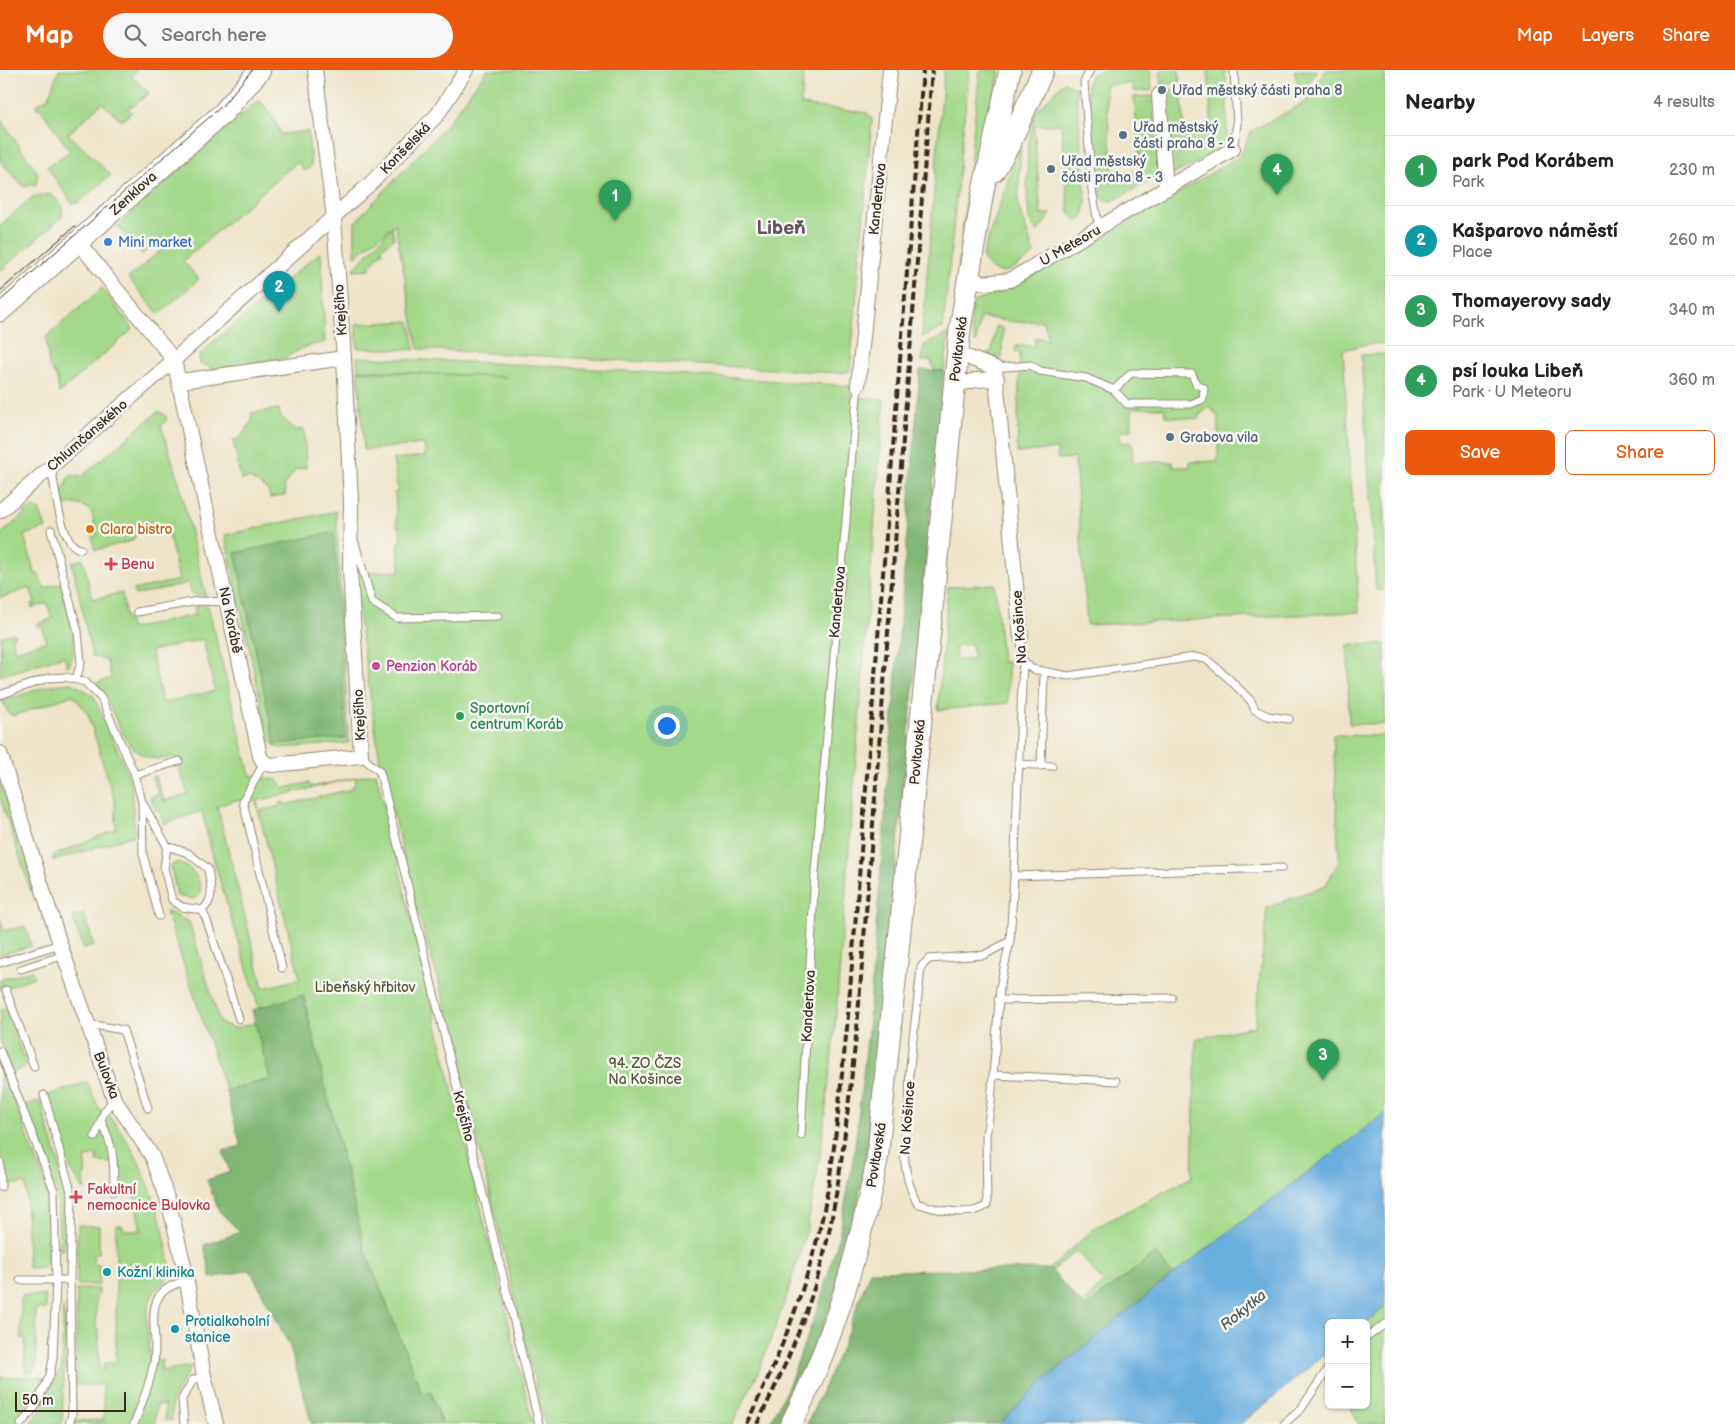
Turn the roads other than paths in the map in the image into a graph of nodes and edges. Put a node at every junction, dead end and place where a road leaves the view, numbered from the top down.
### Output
1 (260, 70) edge
2 (466, 70) edge
3 (890, 70) edge
4 (1010, 70) edge
5 (1043, 70) edge
6 (1090, 70) edge
7 (1234, 70) edge
8 (312, 71) edge
9 (1159, 95) dead end
10 (1233, 149) joint
11 (1166, 189) junction
12 (983, 191) junction
13 (334, 218) junction
14 (1099, 229) junction
15 (78, 242) junction
16 (968, 278) junction
17 (0, 311) edge
18 (957, 353) junction
19 (344, 358) junction
20 (174, 360) junction
21 (996, 373) junction
22 (180, 381) junction
23 (858, 385) joint
24 (953, 386) junction
25 (1114, 390) junction
26 (51, 467) junction
27 (0, 511) edge
28 (51, 530) dead end
29 (352, 534) junction
30 (81, 549) dead end
31 (227, 602) junction
32 (137, 612) dead end
33 (498, 616) dead end
34 (1021, 637) joint
35 (1023, 661) junction
36 (1044, 671) junction
37 (76, 679) junction
38 (0, 695) edge
39 (1289, 720) dead end
40 (0, 753) edge
41 (361, 756) junction
42 (179, 761) dead end
43 (264, 763) junction
44 (1018, 764) junction
45 (1042, 766) junction
46 (1052, 766) dead end
47 (135, 775) junction
48 (142, 802) junction
49 (168, 846) junction
50 (1282, 868) dead end
51 (1014, 876) junction
52 (202, 910) junction
53 (159, 916) dead end
54 (1010, 941) junction
55 (62, 950) junction
56 (0, 963) edge
57 (282, 968) dead end
58 (21, 969) dead end
59 (6, 990) dead end
60 (1172, 998) dead end
61 (998, 1000) junction
62 (239, 1019) dead end
63 (88, 1024) junction
64 (0, 1050) edge
65 (34, 1067) dead end
66 (993, 1075) junction
67 (1116, 1081) dead end
68 (44, 1095) dead end
69 (114, 1099) junction
70 (148, 1108) dead end
71 (101, 1121) junction
72 (802, 1135) dead end
73 (95, 1137) dead end
74 (0, 1162) edge
75 (1, 1187) dead end
76 (114, 1191) dead end
77 (20, 1280) dead end
78 (56, 1280) junction
79 (70, 1280) junction
80 (187, 1281) junction
81 (1385, 1324) edge
82 (1370, 1335) edge
83 (1325, 1373) edge
84 (204, 1376) junction
85 (21, 1424) edge
86 (70, 1424) edge
87 (134, 1424) edge
88 (184, 1424) edge
89 (216, 1424) edge
90 (539, 1424) edge
91 (791, 1424) edge
92 (1284, 1424) edge

1 - 15 main road, Zenklova
2 - 13 street, Konšelská
3 - 23 street, Kandertova
4 - 12 main road, Povltavská
5 - 12 main road
6 - 14 lane
7 - 10 lane
8 - 13 street, Krejčího
9 - 11 street
10 - 11 street, U Meteoru
11 - 14 street, U Meteoru
12 - 16 main road, Povltavská
13 - 19 street, Krejčího
13 - 20 street, Konšelská
14 - 16 street, U Meteoru
15 - 17 main road, Zenklova
15 - 20 street
16 - 18 main road, Povltavská
18 - 21 street
18 - 24 main road, Povltavská
19 - 22 street
19 - 29 street, Krejčího
20 - 22 street, Na Korábě
20 - 26 street, Chlumčanského
21 - 24 street
21 - 25 lane
21 - 34 street, Na Košince
22 - 31 street, Na Korábě
23 - 72 lane, Kandertova
24 - 91 main road, Povltavská
25 - 25 lane
26 - 27 street, Chlumčanského
26 - 30 lane
28 - 37 lane
29 - 33 lane
29 - 41 street, Krejčího
31 - 32 lane
31 - 43 street, Na Korábě
34 - 35 lane, Na Košince
35 - 36 lane
35 - 44 lane, Na Košince
36 - 39 lane
36 - 45 lane
37 - 38 lane
37 - 47 lane
40 - 55 street, Bulovka
41 - 43 street
41 - 90 lane, Krejčího
42 - 47 lane
43 - 57 lane
44 - 45 lane
44 - 51 lane, Na Košince
45 - 46 lane
47 - 48 lane
48 - 49 lane
48 - 53 lane
49 - 52 lane
49 - 52 lane
50 - 51 lane
51 - 54 lane, Na Košince
52 - 62 lane
54 - 61 lane, Na Košince
54 - 66 lane, Na Košince
55 - 56 lane
55 - 58 lane
55 - 63 street, Bulovka
59 - 65 lane
60 - 61 lane
61 - 66 lane, Na Košince
63 - 69 street, Bulovka
63 - 70 lane
64 - 78 lane
66 - 67 lane
68 - 79 lane
69 - 71 lane
69 - 80 street, Bulovka
71 - 73 lane
71 - 76 lane
74 - 75 lane
77 - 78 lane
78 - 79 lane
78 - 85 lane
79 - 86 lane
80 - 84 street, Bulovka
80 - 87 lane
81 - 82 lane
83 - 92 lane
84 - 88 lane
84 - 89 street, Bulovka

